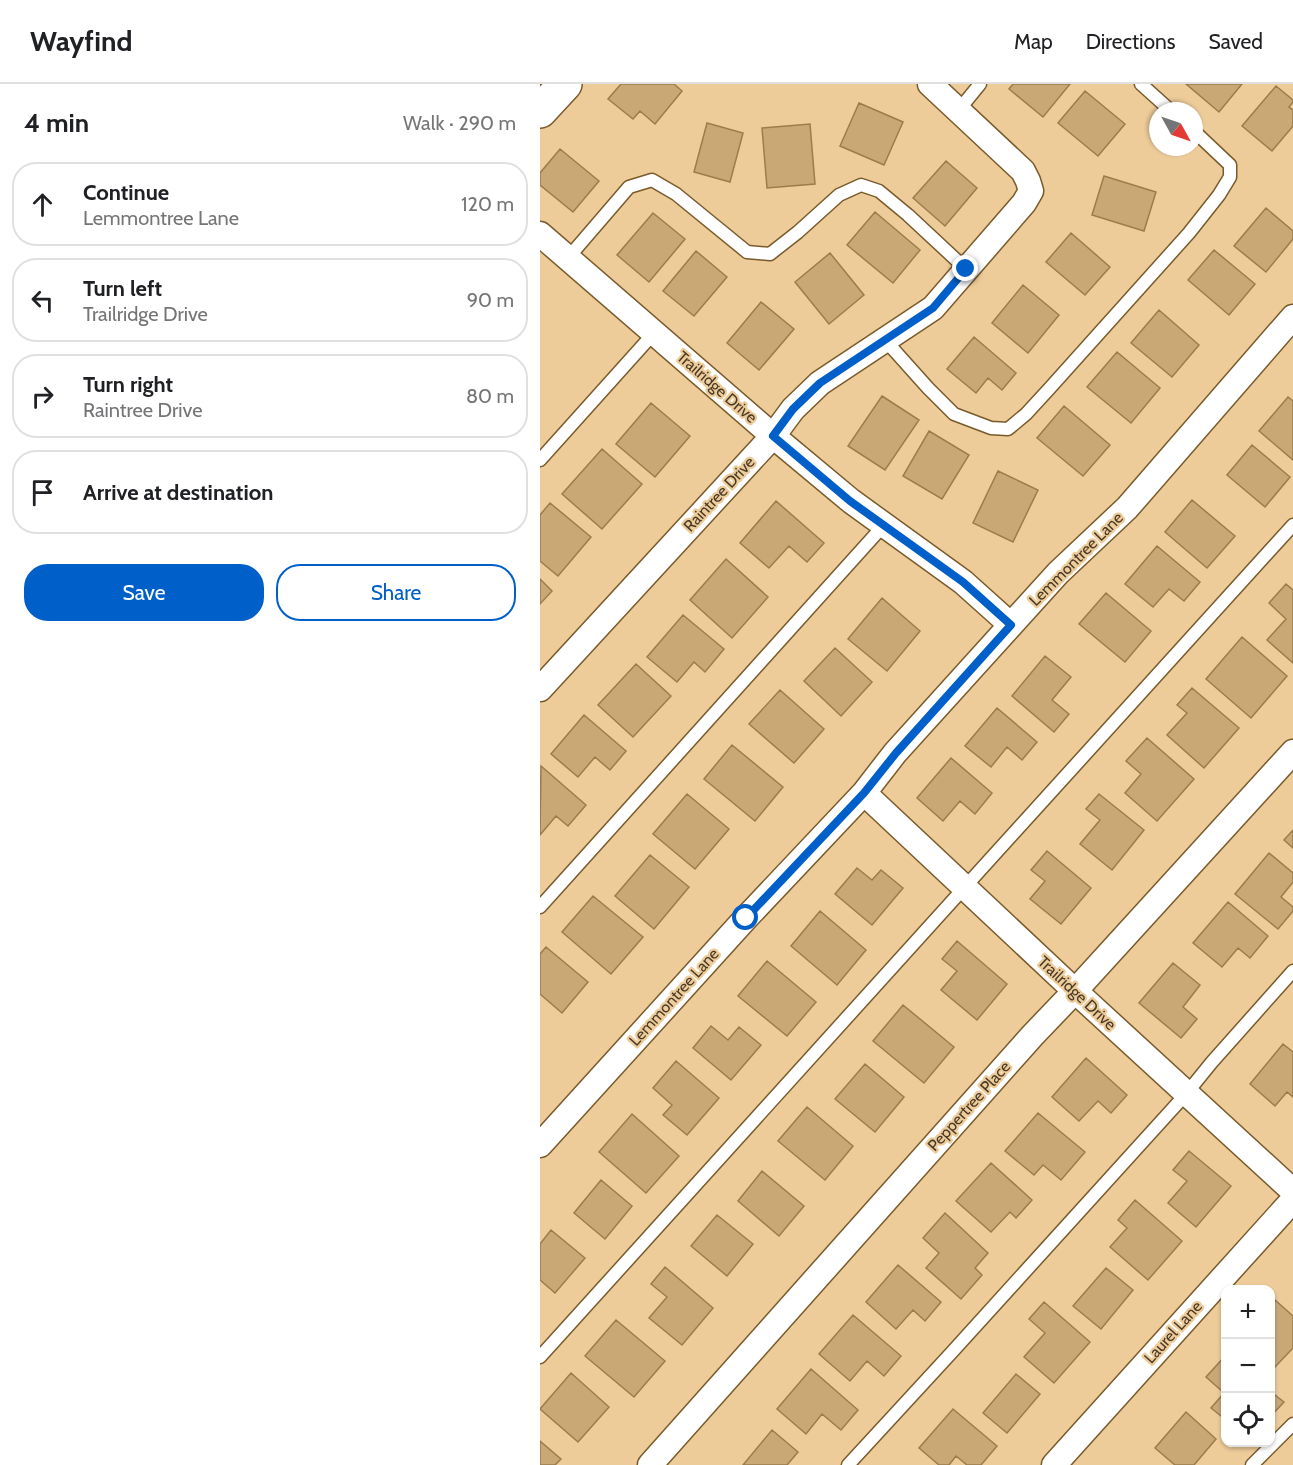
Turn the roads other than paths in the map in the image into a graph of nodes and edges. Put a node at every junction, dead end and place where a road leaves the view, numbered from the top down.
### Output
1 (565, 84) edge
2 (930, 84) edge
3 (980, 84) edge
4 (1141, 84) edge
5 (1161, 102) edge
6 (540, 111) edge
7 (958, 111) junction
8 (1203, 140) edge
9 (540, 234) edge
10 (568, 258) junction
11 (966, 269) junction
12 (1293, 316) edge
13 (654, 333) junction
14 (885, 340) junction
15 (773, 436) junction
16 (540, 460) edge
17 (884, 525) junction
18 (1293, 525) edge
19 (1011, 625) junction
20 (540, 689) edge
21 (1293, 752) edge
22 (864, 793) junction
23 (964, 888) junction
24 (540, 907) edge
25 (1293, 971) edge
26 (1075, 992) junction
27 (1186, 1094) junction
28 (540, 1144) edge
29 (1293, 1191) edge
30 (1293, 1200) edge
31 (540, 1357) edge
32 (1293, 1424) edge
33 (650, 1465) edge
34 (848, 1465) edge
35 (1054, 1465) edge
36 (1252, 1465) edge

1 - 6 main road
2 - 7 street, Raintree Drive
3 - 7 lane
4 - 5 lane
7 - 11 street, Raintree Drive
8 - 14 lane
9 - 10 street, Trailridge Drive
10 - 11 lane
10 - 13 street, Trailridge Drive
11 - 14 street, Raintree Drive
12 - 19 street, Lemmontree Lane
13 - 15 street, Trailridge Drive
13 - 16 lane
14 - 15 street, Raintree Drive
15 - 17 street, Trailridge Drive
15 - 20 street, Raintree Drive
17 - 19 street, Trailridge Drive
17 - 24 lane
18 - 23 lane
19 - 22 street, Lemmontree Lane
21 - 26 street, Peppertree Place
22 - 23 street, Trailridge Drive
22 - 28 street, Lemmontree Lane
23 - 26 street, Trailridge Drive
23 - 31 lane
25 - 27 lane
26 - 27 street, Trailridge Drive
26 - 33 street, Peppertree Place
27 - 29 street, Trailridge Drive
27 - 34 lane
30 - 35 street, Laurel Lane
32 - 36 lane

